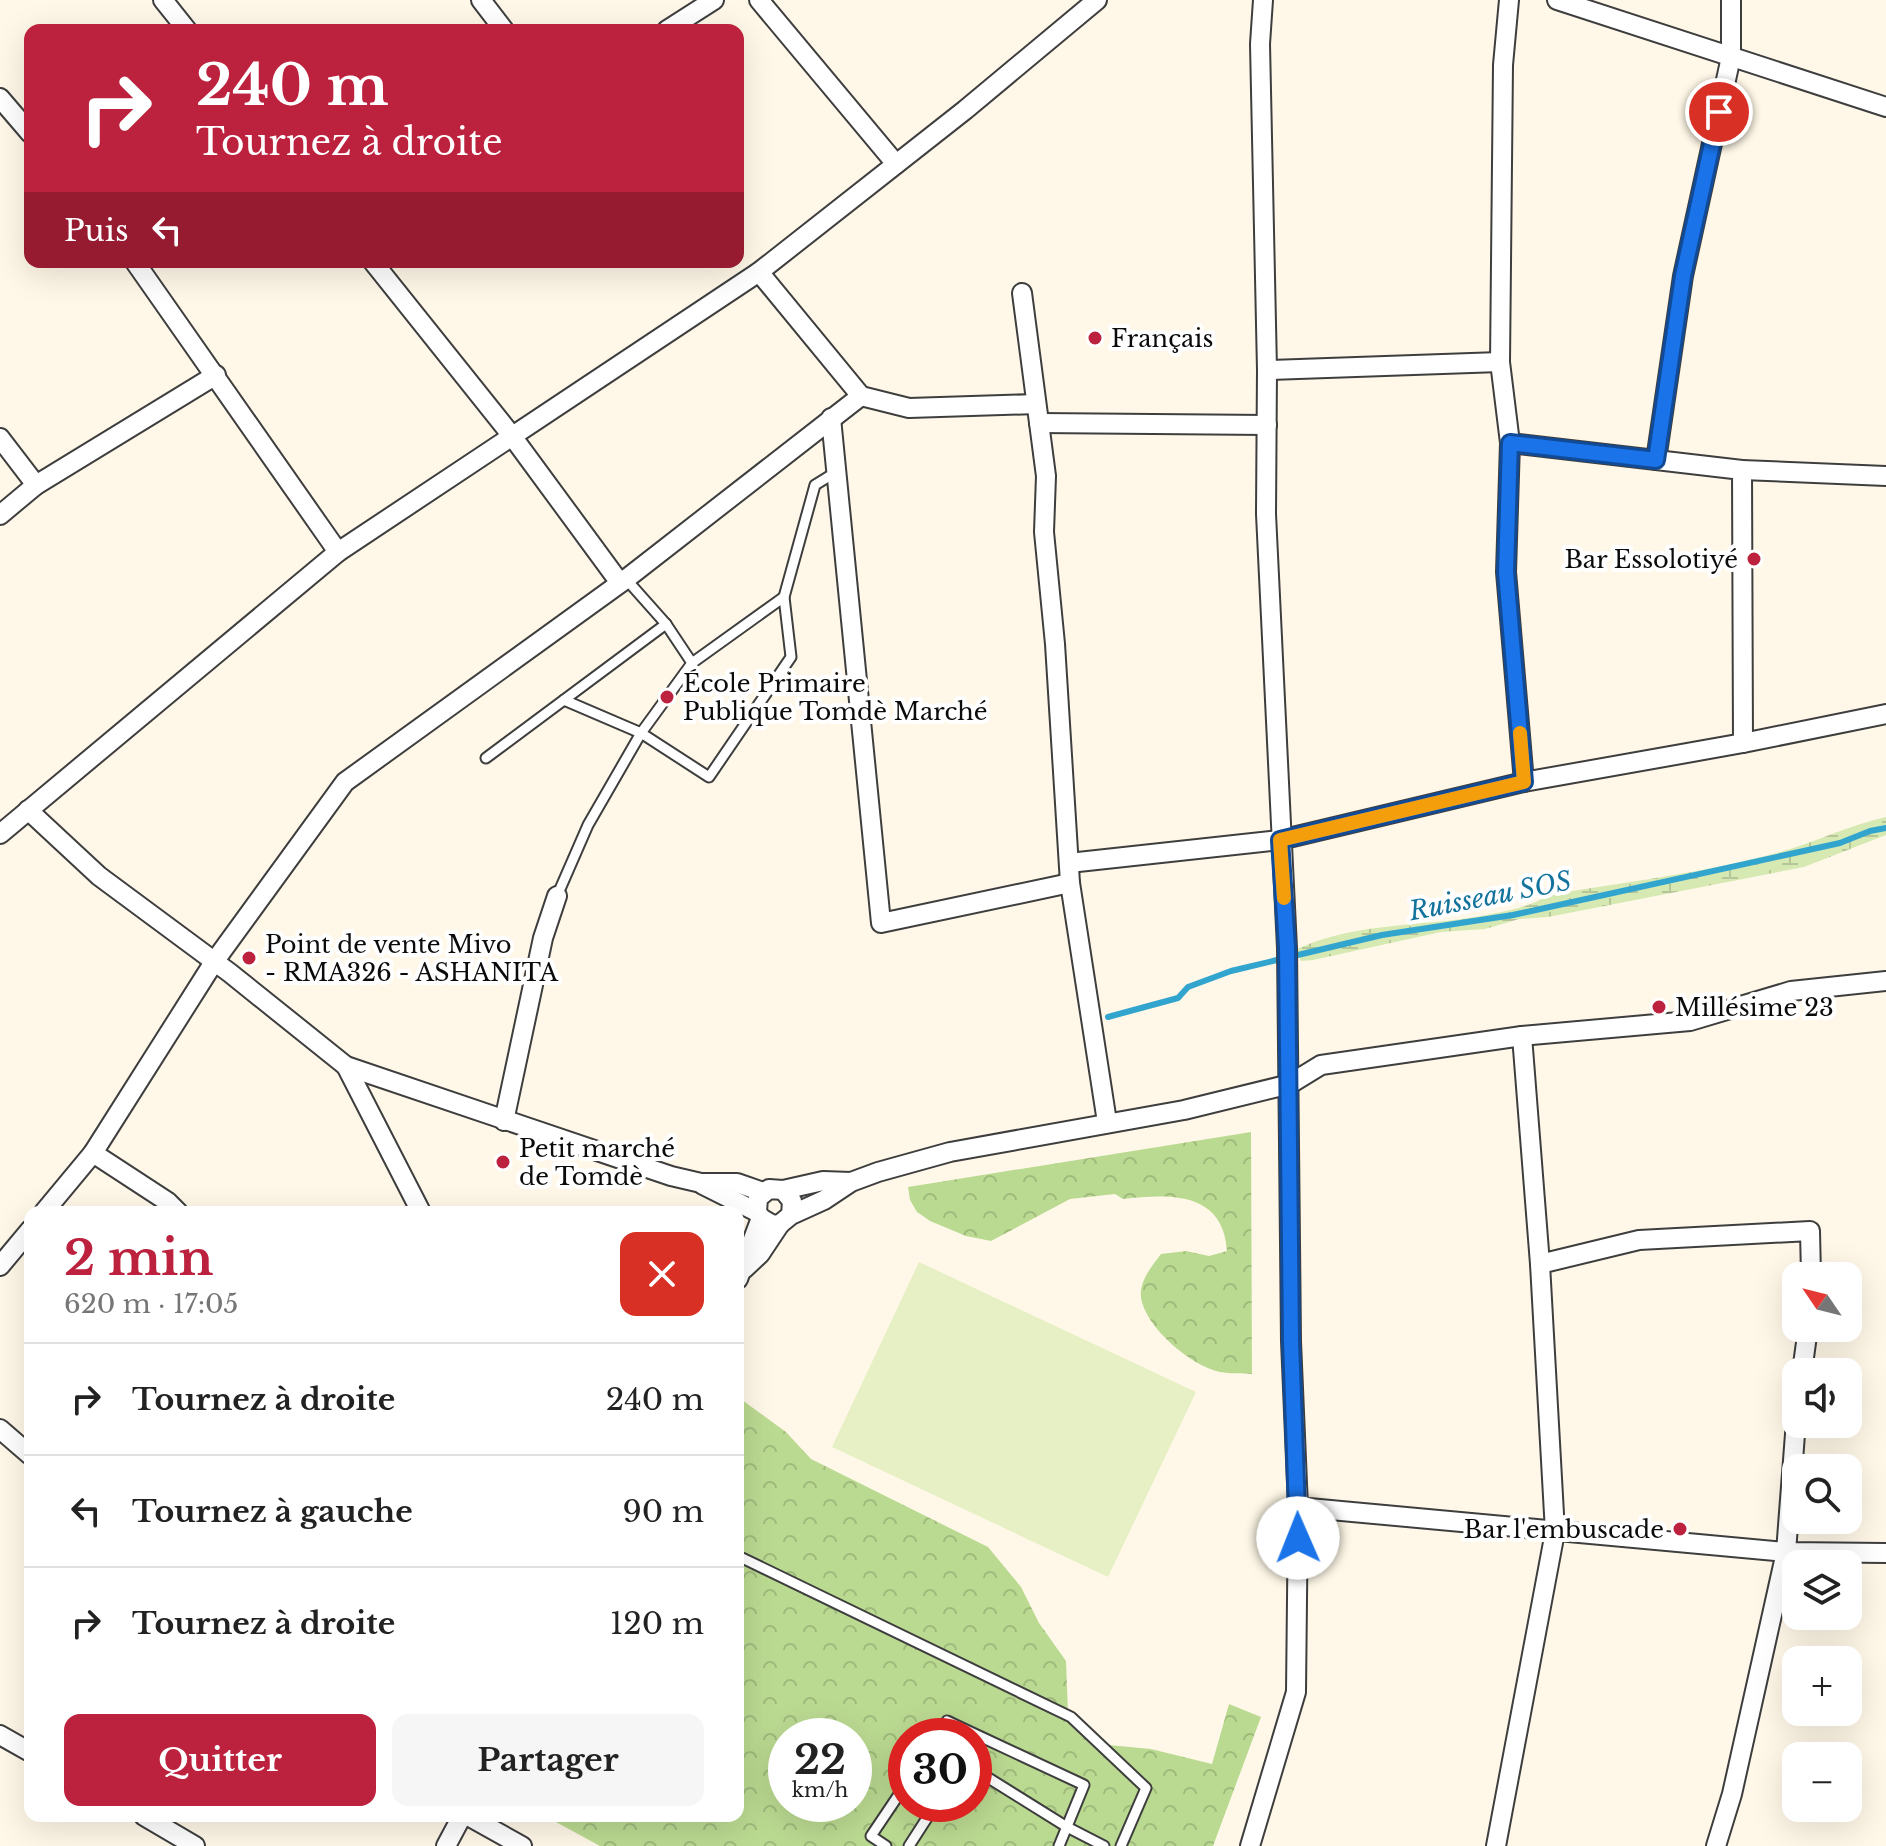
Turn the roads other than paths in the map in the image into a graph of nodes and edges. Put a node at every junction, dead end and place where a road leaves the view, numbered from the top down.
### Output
1 (163, 0) edge
2 (481, 0) edge
3 (714, 0) edge
4 (759, 0) edge
5 (1097, 0) edge
6 (1252, 0) edge
7 (1263, 0) edge
8 (1509, 0) edge
9 (1557, 0) edge
10 (1731, 0) edge
11 (182, 24) edge
12 (499, 24) edge
13 (676, 24) edge
14 (1260, 44) junction
15 (1731, 57) junction
16 (0, 98) edge
17 (1886, 107) edge
18 (24, 126) edge
19 (896, 164) junction
20 (139, 268) edge
21 (378, 268) edge
22 (759, 272) junction
23 (1022, 293) dead end
24 (1500, 362) junction
25 (1267, 370) junction
26 (216, 375) junction
27 (861, 396) junction
28 (1036, 404) junction
29 (831, 418) junction
30 (1039, 423) junction
31 (1267, 425) junction
32 (512, 436) junction
33 (0, 438) edge
34 (1510, 443) junction
35 (1656, 460) junction
36 (1742, 470) junction
37 (836, 472) junction
38 (1886, 476) edge
39 (36, 485) junction
40 (0, 515) edge
41 (338, 552) junction
42 (623, 581) junction
43 (784, 597) junction
44 (666, 624) junction
45 (692, 663) junction
46 (564, 700) junction
47 (1886, 714) edge
48 (641, 733) junction
49 (1743, 743) junction
50 (486, 758) dead end
51 (1524, 782) junction
52 (28, 810) junction
53 (0, 834) edge
54 (1280, 840) junction
55 (1069, 863) junction
56 (1070, 883) junction
57 (557, 896) joint
58 (214, 962) junction
59 (1886, 981) edge
60 (1522, 1036) junction
61 (346, 1066) junction
62 (1290, 1084) junction
63 (504, 1121) junction
64 (1107, 1122) junction
65 (93, 1153) junction
66 (851, 1182) junction
67 (701, 1183) junction
68 (783, 1190) junction
69 (763, 1192) junction
70 (49, 1206) edge
71 (172, 1206) edge
72 (418, 1206) edge
73 (743, 1206) edge
74 (744, 1207) edge
75 (759, 1215) junction
76 (786, 1219) junction
77 (24, 1236) edge
78 (3, 1258) edge
79 (744, 1262) edge
80 (1811, 1262) edge
81 (1540, 1264) junction
82 (744, 1271) edge
83 (0, 1429) edge
84 (1795, 1438) edge
85 (24, 1450) edge
86 (1298, 1507) junction
87 (1555, 1532) junction
88 (1786, 1550) edge
89 (1782, 1552) edge
90 (1862, 1553) edge
91 (1886, 1553) edge
92 (744, 1559) edge
93 (1782, 1570) edge
94 (0, 1735) edge
95 (992, 1742) edge
96 (24, 1749) edge
97 (992, 1780) edge
98 (888, 1811) edge
99 (166, 1822) edge
100 (459, 1822) edge
101 (479, 1822) edge
102 (924, 1822) edge
103 (1067, 1827) junction
104 (191, 1845) edge
105 (446, 1846) edge
106 (522, 1846) edge
107 (886, 1846) edge
108 (909, 1846) edge
109 (1059, 1846) edge
110 (1104, 1846) edge
111 (1121, 1846) edge
112 (1250, 1846) edge
113 (1496, 1846) edge
114 (1716, 1846) edge

1 - 11 street
2 - 12 street
3 - 13 street
4 - 19 street
5 - 19 street
6 - 14 street
7 - 14 street
8 - 24 street
9 - 15 street
10 - 15 street
14 - 25 street
15 - 17 street
15 - 35 street
16 - 18 street
19 - 22 street
20 - 26 street
21 - 32 street
22 - 27 street
22 - 32 street
23 - 28 street
24 - 25 street
24 - 34 street
25 - 31 street
26 - 39 street
26 - 41 street
27 - 28 street
27 - 29 street
28 - 30 street
29 - 37 street
29 - 42 street
30 - 31 street
30 - 55 street
31 - 54 street
32 - 41 street
32 - 42 street
33 - 39 street
34 - 35 street
34 - 51 street
35 - 36 street
36 - 38 street
36 - 49 street
37 - 43 lane
37 - 56 street
39 - 40 street
41 - 52 street
42 - 44 lane
42 - 58 street
43 - 45 lane
43 - 48 lane
44 - 45 lane
44 - 46 lane
45 - 48 lane
46 - 48 lane
46 - 50 lane
47 - 49 street
48 - 57 lane
49 - 51 street
51 - 54 street
52 - 53 street
52 - 58 street
54 - 55 street
54 - 62 street
55 - 56 street
56 - 64 street
57 - 63 street
58 - 61 street
58 - 65 street
59 - 60 street
60 - 62 street
60 - 81 street
61 - 63 street
61 - 72 street
62 - 64 street
62 - 86 street
63 - 67 street
64 - 66 street
65 - 70 street
65 - 71 street
66 - 68 street
66 - 76 street
67 - 69 street
67 - 73 street
68 - 69 street
68 - 76 street
69 - 75 street
74 - 75 street
75 - 76 street
75 - 79 street
76 - 82 street
77 - 78 street
80 - 81 street
81 - 87 street
83 - 85 street
84 - 88 street
86 - 87 street
86 - 112 street
87 - 89 street
87 - 113 street
90 - 91 street
92 - 111 lane
93 - 114 street
94 - 96 street
95 - 103 lane
97 - 103 lane
98 - 107 lane
99 - 104 street
100 - 105 street
101 - 106 street
102 - 108 lane
103 - 109 lane
103 - 110 lane

